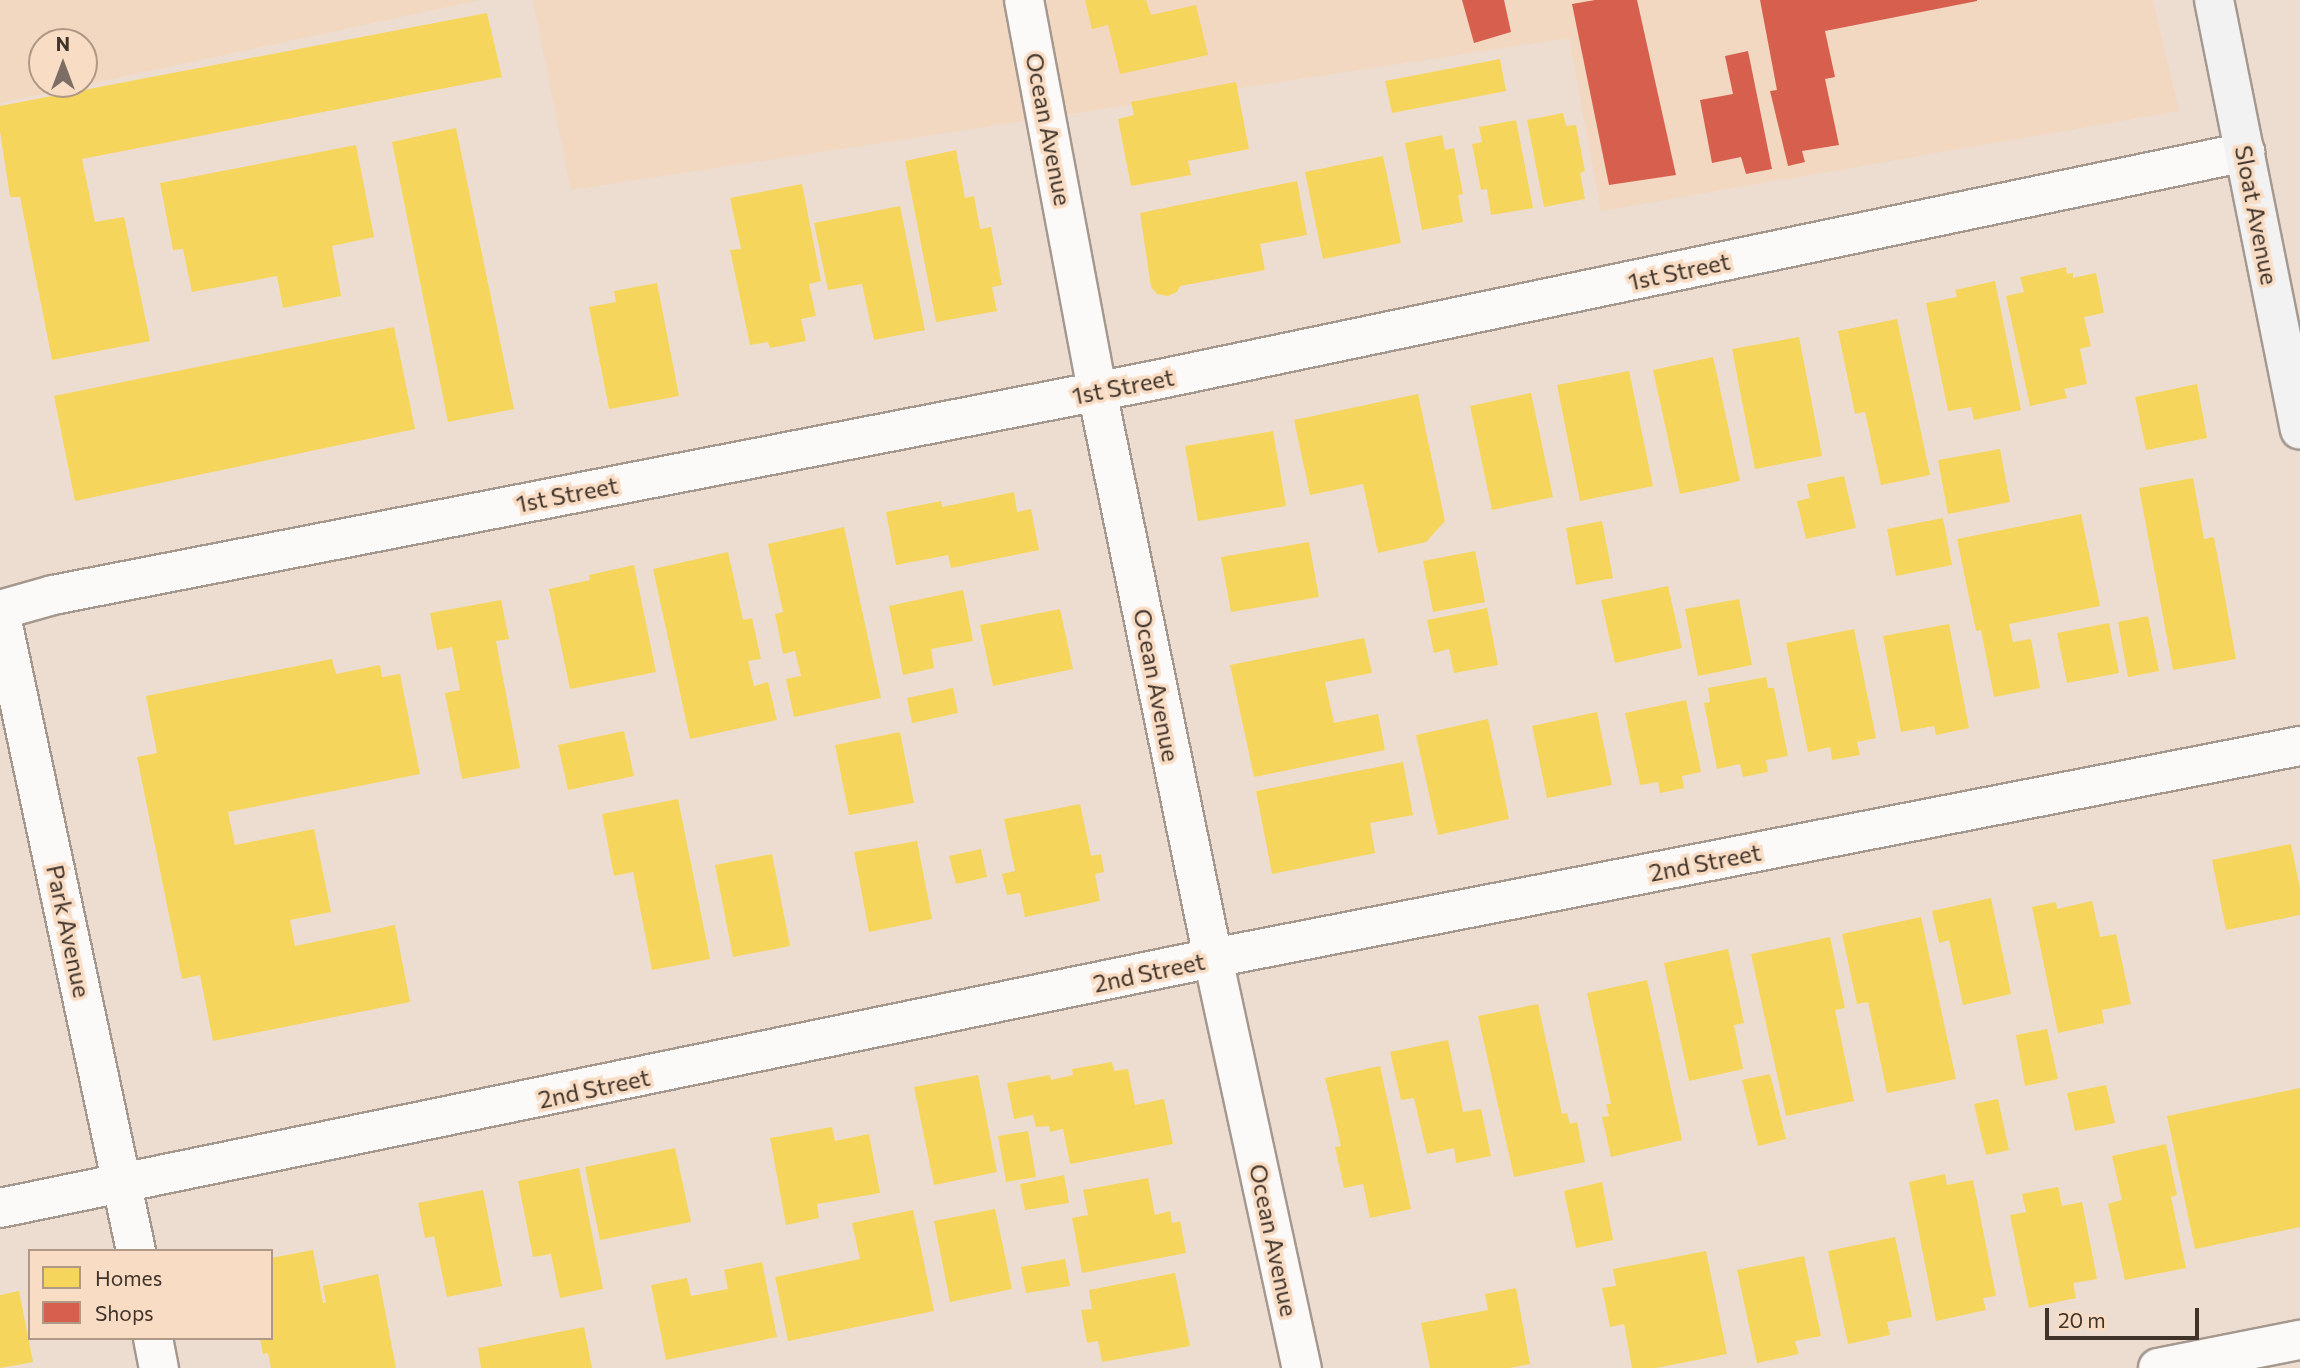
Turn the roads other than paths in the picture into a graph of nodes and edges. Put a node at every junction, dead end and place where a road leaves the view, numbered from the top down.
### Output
1 (1024, 0) edge
2 (2214, 0) edge
3 (2245, 152) junction
4 (1097, 391) junction
5 (2300, 429) edge
6 (0, 611) edge
7 (2300, 746) edge
8 (1213, 958) junction
9 (122, 1182) junction
10 (0, 1208) edge
11 (136, 1249) edge
12 (153, 1340) edge
13 (2300, 1340) edge
14 (159, 1368) edge
15 (1301, 1368) edge
16 (2158, 1368) edge

1 - 4 street, Ocean Avenue
2 - 3 street, Sloat Avenue
3 - 4 street, 1st Street
3 - 5 street, Sloat Avenue
4 - 6 street, 1st Street
4 - 8 street, Ocean Avenue
6 - 9 street, Park Avenue
7 - 8 street, 2nd Street
8 - 9 street, 2nd Street
8 - 15 street, Ocean Avenue
9 - 10 street, 2nd Street
9 - 11 street, Park Avenue
12 - 14 street
13 - 16 street

